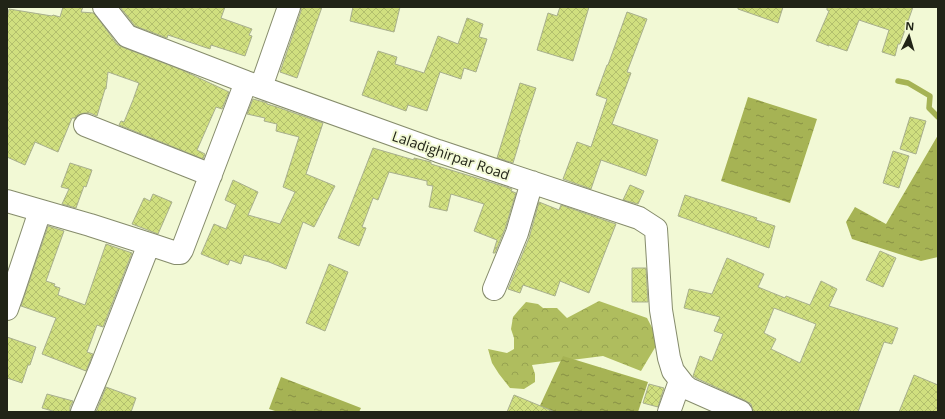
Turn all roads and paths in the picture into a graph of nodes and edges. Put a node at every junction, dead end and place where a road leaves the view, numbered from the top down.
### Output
1 (289, 7) edge
2 (108, 9) edge
3 (254, 85) junction
4 (85, 125) dead end
5 (210, 175) junction
6 (532, 182) junction
7 (7, 201) edge
8 (40, 211) junction
9 (149, 244) junction
10 (494, 289) dead end
11 (7, 309) edge
12 (680, 381) junction
13 (82, 412) edge
14 (669, 412) edge
15 (741, 412) edge

1 - 3 street
2 - 3 street, Laladighirpar Road
3 - 5 street
3 - 6 street, Laladighirpar Road
4 - 5 street
5 - 9 street
6 - 10 street
6 - 12 street, Laladighirpar Road
7 - 8 street
8 - 9 street
8 - 11 street
9 - 13 street
12 - 14 street
12 - 15 street

